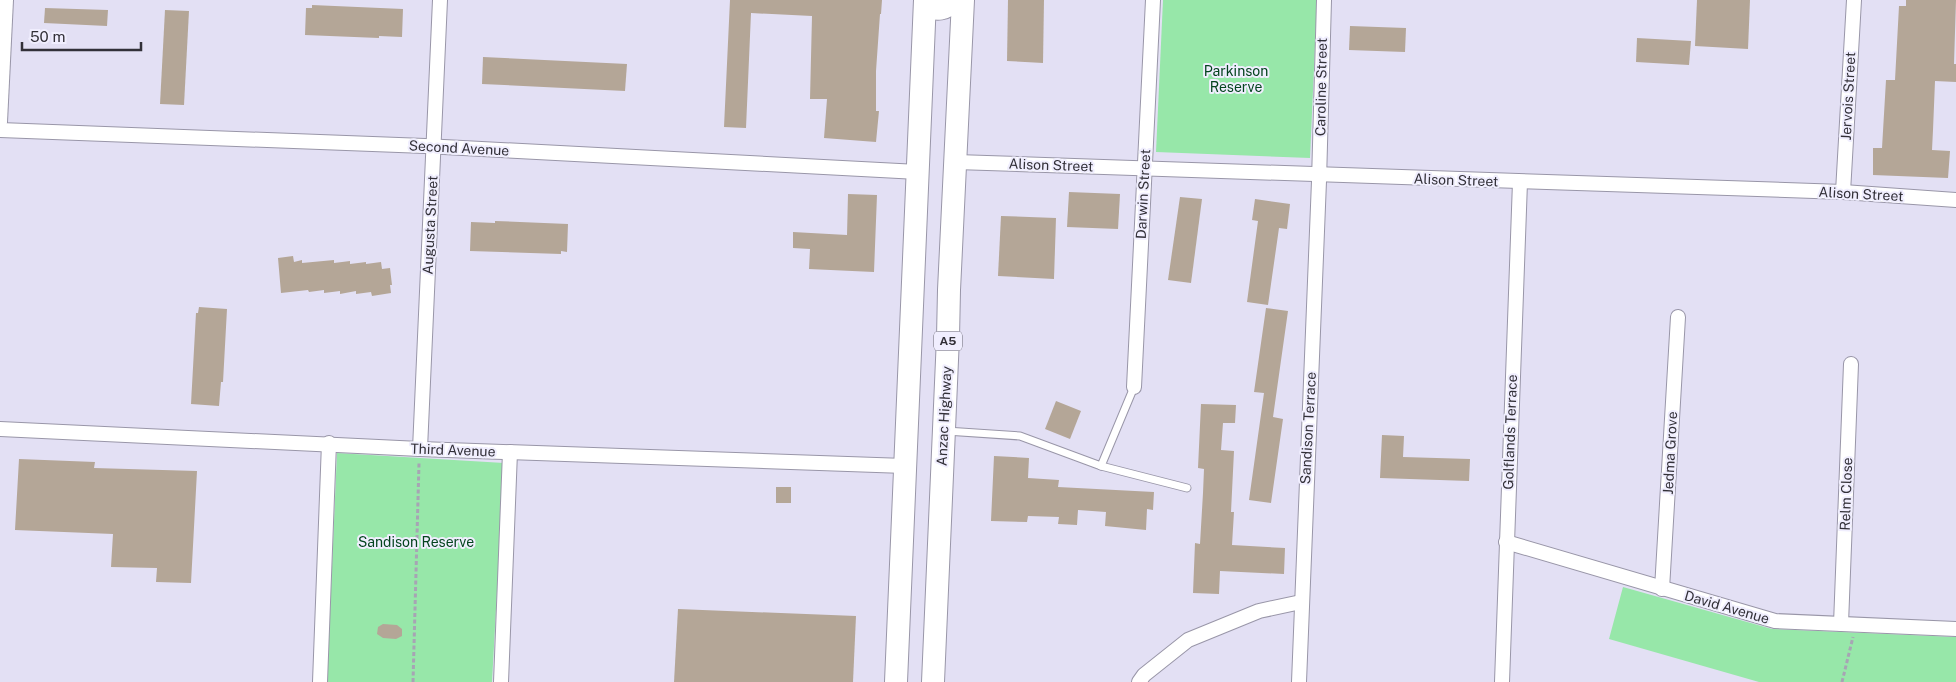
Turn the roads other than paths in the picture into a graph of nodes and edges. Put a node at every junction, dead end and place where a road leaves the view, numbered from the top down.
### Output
1 (6, 0) edge
2 (440, 0) edge
3 (955, 0) edge
4 (963, 0) edge
5 (1153, 0) edge
6 (1324, 0) edge
7 (1854, 0) edge
8 (925, 3) edge
9 (962, 35) junction
10 (923, 41) junction
11 (0, 122) edge
12 (0, 130) edge
13 (434, 147) junction
14 (956, 162) junction
15 (1145, 168) junction
16 (918, 172) junction
17 (1319, 175) junction
18 (1520, 182) junction
19 (1843, 192) junction
20 (1956, 200) edge
21 (948, 290) junction
22 (912, 306) junction
23 (1678, 317) dead end
24 (948, 337) junction
25 (911, 338) junction
26 (1851, 364) dead end
27 (1134, 387) joint
28 (0, 429) edge
29 (944, 431) junction
30 (328, 444) junction
31 (420, 449) junction
32 (510, 452) junction
33 (905, 466) junction
34 (1101, 466) junction
35 (1187, 488) dead end
36 (1506, 542) junction
37 (1662, 589) junction
38 (1300, 602) junction
39 (1841, 624) junction
40 (1956, 628) edge
41 (320, 682) edge
42 (501, 682) edge
43 (896, 682) edge
44 (933, 682) edge
45 (1140, 682) edge
46 (1299, 682) edge
47 (1502, 682) edge

1 - 11 street
2 - 13 street, Augusta Street
3 - 8 highway
4 - 9 highway, Anzac Highway / A5
5 - 15 street, Darwin Street
6 - 17 street, Caroline Street
7 - 19 street, Jervois Street
8 - 10 highway
9 - 10 highway
9 - 14 highway, Anzac Highway / A5
10 - 16 highway
12 - 13 street, Second Avenue
13 - 16 street, Second Avenue
13 - 31 street, Augusta Street
14 - 15 street, Alison Street
14 - 21 highway, Anzac Highway / A5
15 - 17 street, Alison Street
15 - 27 street, Darwin Street
16 - 22 highway
17 - 18 street, Alison Street
17 - 38 street, Sandison Terrace
18 - 19 street, Alison Street
18 - 36 street, Golflands Terrace
19 - 20 street, Alison Street
21 - 22 highway
21 - 24 highway, Anzac Highway / A5
22 - 25 highway
23 - 37 street, Jedma Grove
24 - 25 highway
24 - 29 highway, Anzac Highway / A5
25 - 33 highway
26 - 39 street, Relm Close
27 - 34 lane
28 - 30 street, Third Avenue
29 - 34 lane
29 - 44 highway, Anzac Highway / A5
30 - 31 street, Third Avenue
30 - 41 street
31 - 32 street, Third Avenue
32 - 33 street, Third Avenue
32 - 42 street
33 - 43 highway
34 - 35 lane
36 - 37 street, David Avenue
36 - 47 street, Golflands Terrace
37 - 39 street, David Avenue
38 - 45 street
38 - 46 street, Sandison Terrace
39 - 40 street, David Avenue

